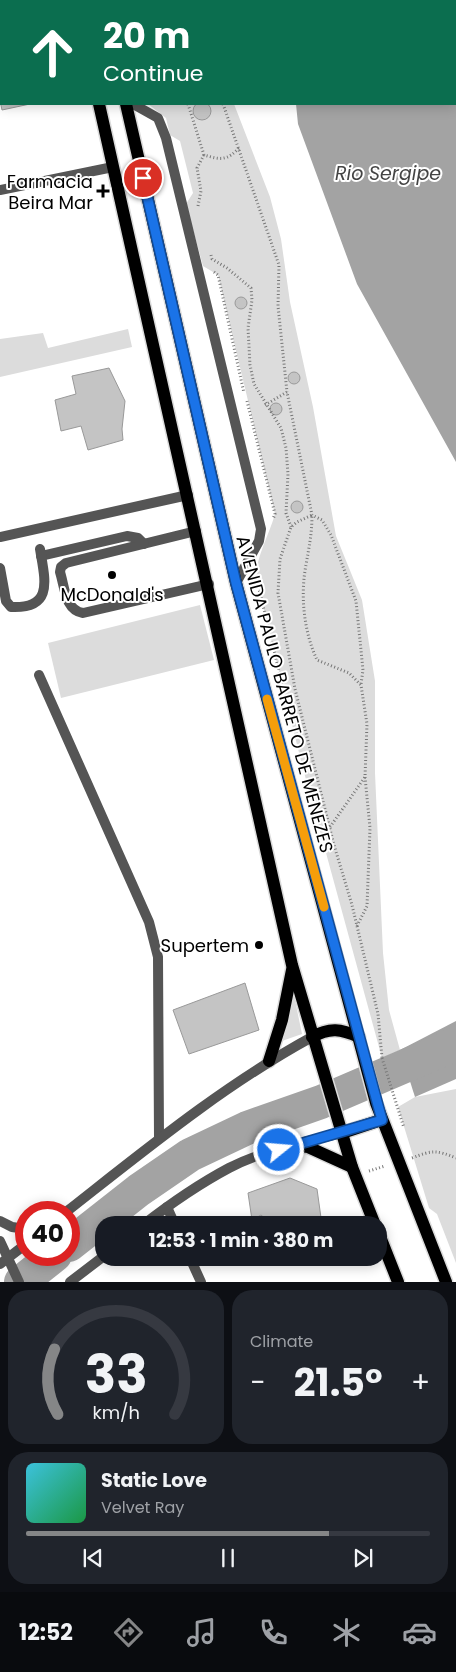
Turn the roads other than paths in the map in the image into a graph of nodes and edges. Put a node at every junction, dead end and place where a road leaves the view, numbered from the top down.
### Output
1 (99, 105) edge
2 (126, 105) edge
3 (135, 105) edge
4 (113, 167) junction
5 (0, 190) edge
6 (188, 495) junction
7 (196, 531) junction
8 (0, 537) edge
9 (144, 544) junction
10 (0, 568) edge
11 (236, 583) junction
12 (209, 584) junction
13 (39, 675) dead end
14 (292, 965) junction
15 (312, 1037) junction
16 (359, 1038) junction
17 (269, 1061) junction
18 (382, 1120) junction
19 (340, 1128) junction
20 (159, 1138) junction
21 (294, 1145) junction
22 (352, 1167) junction
23 (80, 1201) edge
24 (167, 1206) junction
25 (154, 1216) edge
26 (171, 1216) edge
27 (371, 1216) edge
28 (0, 1221) edge
29 (15, 1227) edge
30 (0, 1241) edge
31 (15, 1252) edge
32 (387, 1254) edge
33 (3, 1261) edge
34 (95, 1263) edge
35 (194, 1266) edge
36 (19, 1282) edge
37 (70, 1282) edge
38 (201, 1282) edge
39 (398, 1282) edge
40 (446, 1282) edge

1 - 4 main road
2 - 11 main road, AVENIDA PAULO BARRETO DE MENEZES
3 - 11 street
4 - 5 street
4 - 6 main road
6 - 7 main road
6 - 8 street
7 - 9 street
7 - 12 main road
9 - 10 street
9 - 12 street
11 - 16 main road, AVENIDA PAULO BARRETO DE MENEZES
12 - 14 main road
13 - 20 street
14 - 15 main road
14 - 17 main road
15 - 16 main road
15 - 17 street
15 - 19 main road
16 - 18 main road, AVENIDA PAULO BARRETO DE MENEZES
17 - 20 street
18 - 19 main road
18 - 40 main road, AVENIDA PAULO BARRETO DE MENEZES
19 - 21 street
19 - 22 main road
20 - 23 street
21 - 22 main road
21 - 24 street
22 - 27 main road
24 - 25 street
24 - 26 street
28 - 29 street
30 - 33 street
31 - 33 street
32 - 39 main road
33 - 36 street
34 - 37 street
35 - 38 street

